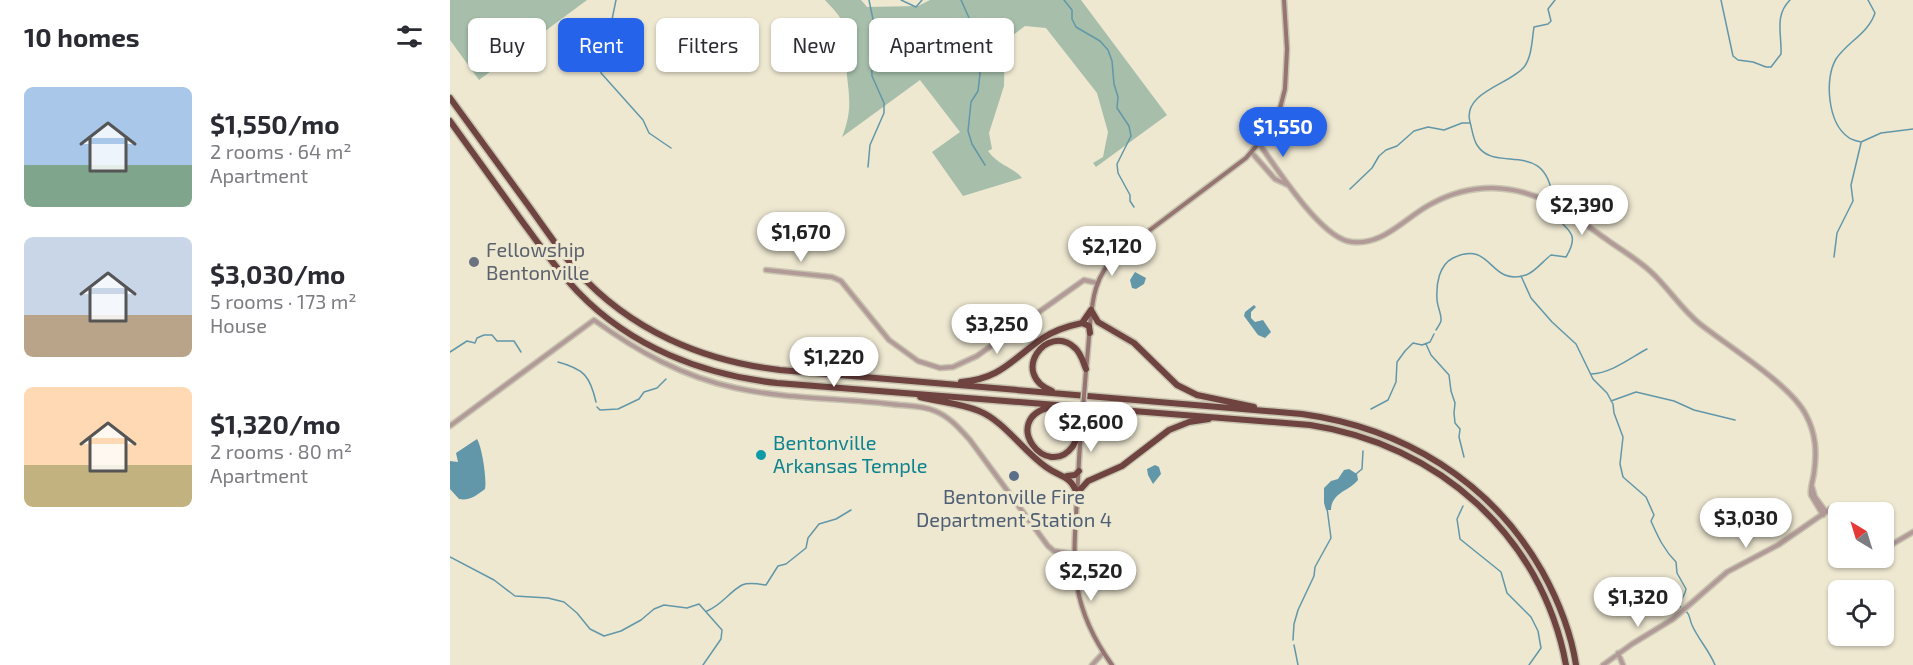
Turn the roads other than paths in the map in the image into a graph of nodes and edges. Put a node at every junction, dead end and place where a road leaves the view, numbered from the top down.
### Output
1 (1285, 2) edge
2 (450, 98) edge
3 (450, 121) edge
4 (1260, 144) junction
5 (1252, 153) junction
6 (1289, 185) junction
7 (766, 270) dead end
8 (1097, 283) junction
9 (1090, 310) junction
10 (1082, 323) junction
11 (1090, 333) junction
12 (1086, 369) junction
13 (931, 383) junction
14 (902, 393) junction
15 (1058, 393) junction
16 (1059, 405) junction
17 (1260, 411) junction
18 (1214, 416) junction
19 (1082, 419) junction
20 (450, 426) edge
21 (1079, 471) junction
22 (1067, 476) junction
23 (1077, 489) junction
24 (1828, 512) edge
25 (1825, 513) junction
26 (1913, 532) edge
27 (1894, 543) edge
28 (1073, 554) junction
29 (1103, 653) junction
30 (1618, 653) junction
31 (1092, 665) edge
32 (1112, 665) edge
33 (1566, 665) edge
34 (1576, 665) edge
35 (1603, 665) edge
36 (1623, 665) edge

1 - 4 main road
2 - 13 highway
3 - 14 highway
4 - 5 main road
4 - 6 street
5 - 6 street
5 - 8 main road
6 - 25 street
7 - 8 street
8 - 9 main road
9 - 10 highway
9 - 11 main road
9 - 17 highway
10 - 11 highway
10 - 13 highway
11 - 12 main road
12 - 15 highway
12 - 19 main road, bridge
13 - 15 highway
14 - 16 highway
14 - 22 highway
15 - 17 highway
16 - 18 highway
16 - 19 highway
17 - 34 highway
18 - 23 highway
18 - 33 highway
19 - 21 main road
20 - 28 street
21 - 22 highway
21 - 23 main road
22 - 23 highway
23 - 28 main road
24 - 25 street
25 - 30 street
26 - 27 street
28 - 29 main road
29 - 31 street
29 - 32 main road
30 - 35 street
30 - 36 street

